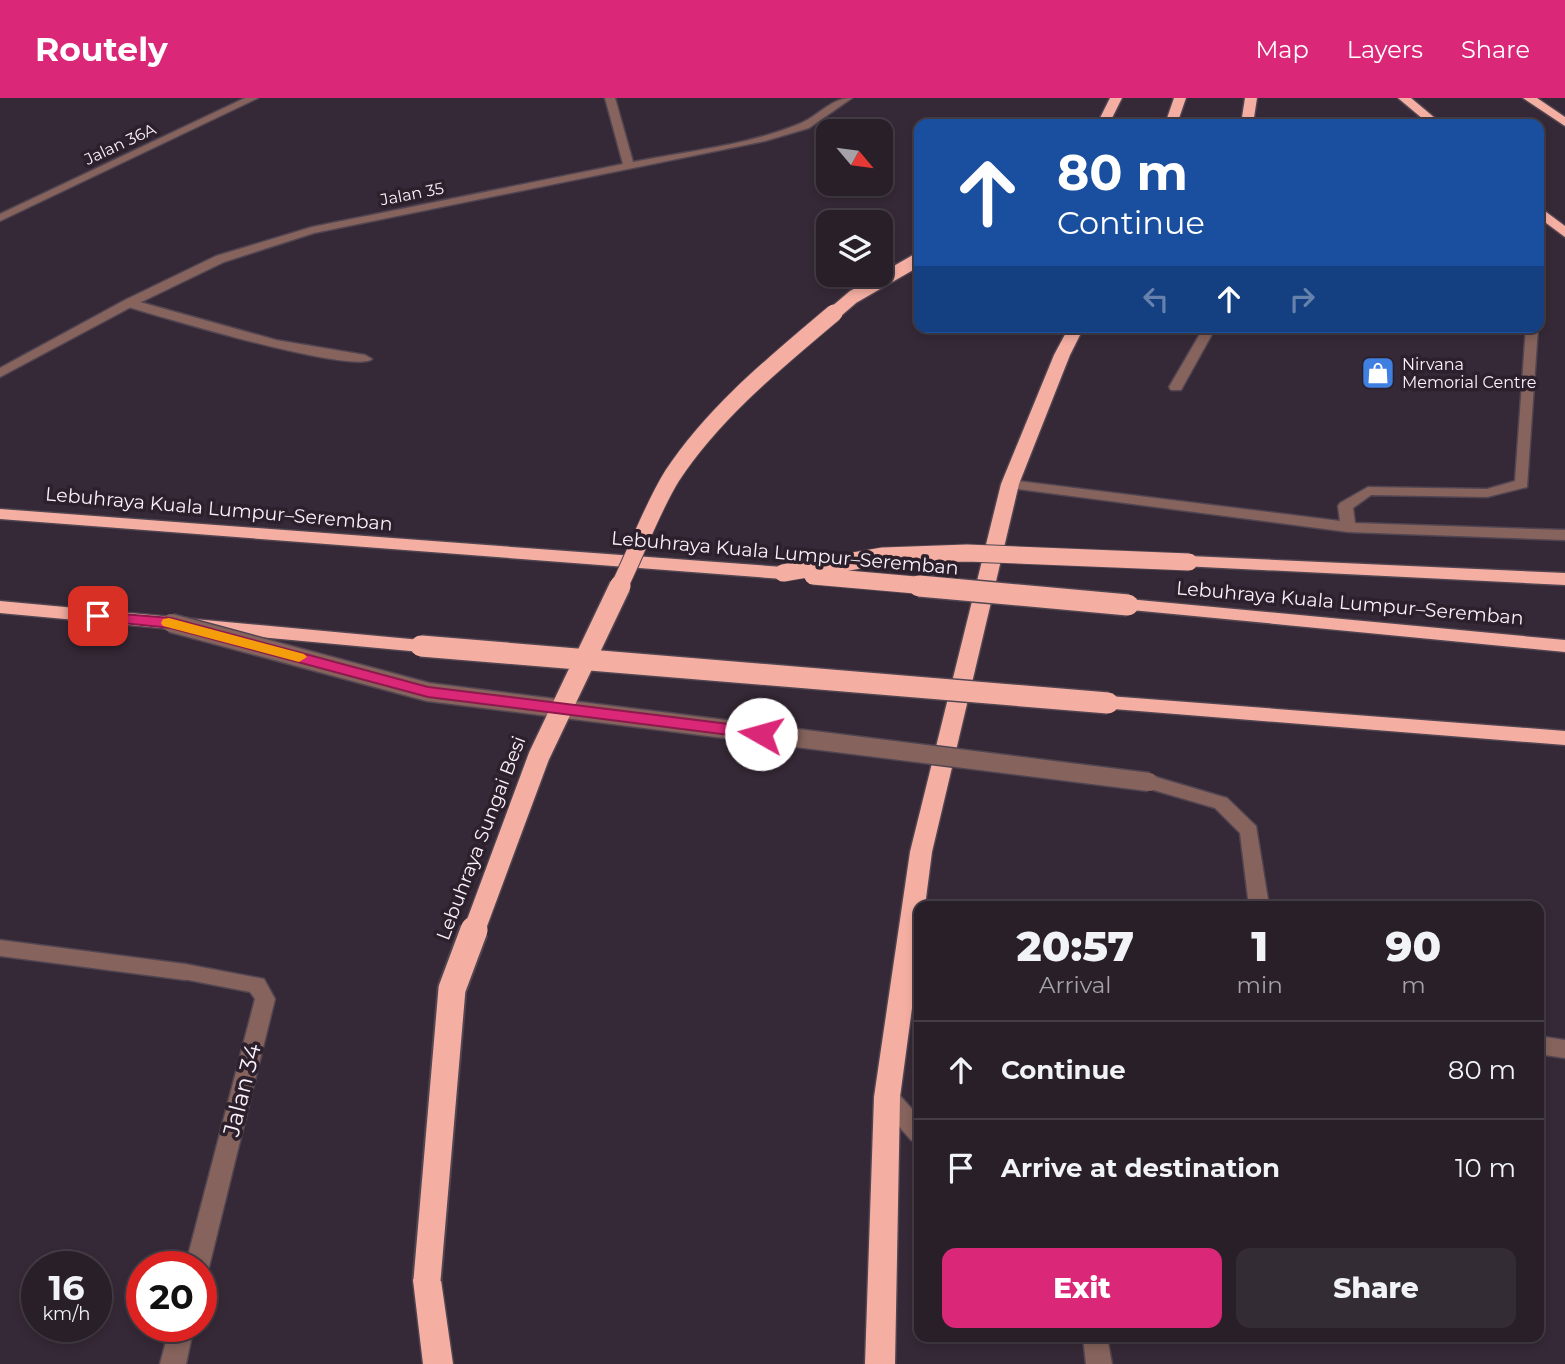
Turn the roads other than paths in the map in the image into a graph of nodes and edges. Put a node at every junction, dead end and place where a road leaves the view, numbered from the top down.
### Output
1 (253, 98) edge
2 (610, 98) edge
3 (847, 98) edge
4 (1116, 98) edge
5 (1180, 98) edge
6 (1251, 98) edge
7 (1405, 98) edge
8 (1530, 98) edge
9 (1562, 118) edge
10 (1106, 119) edge
11 (1173, 119) edge
12 (1248, 119) edge
13 (1430, 119) edge
14 (629, 166) junction
15 (1544, 215) edge
16 (0, 218) edge
17 (1565, 233) edge
18 (914, 262) edge
19 (129, 303) junction
20 (1074, 333) edge
21 (1082, 333) edge
22 (1207, 333) edge
23 (1532, 333) edge
24 (1062, 355) junction
25 (365, 359) dead end
26 (0, 373) edge
27 (1176, 387) dead end
28 (1010, 484) junction
29 (0, 514) edge
30 (1348, 527) junction
31 (1565, 535) edge
32 (783, 573) junction
33 (1565, 579) edge
34 (0, 607) edge
35 (171, 623) junction
36 (1565, 646) edge
37 (1565, 738) edge
38 (914, 901) edge
39 (1258, 901) edge
40 (914, 902) edge
41 (0, 948) edge
42 (1544, 1046) edge
43 (1565, 1049) edge
44 (887, 1097) junction
45 (914, 1127) edge
46 (201, 1251) edge
47 (178, 1342) edge
48 (1095, 1342) edge
49 (173, 1364) edge
50 (438, 1364) edge
51 (880, 1364) edge
52 (1099, 1364) edge

1 - 16 street, Jalan 36A
2 - 14 street
3 - 14 street, Jalan 35
4 - 10 highway
5 - 11 highway
6 - 12 highway
7 - 13 highway
8 - 9 highway
14 - 19 street, Jalan 35
15 - 17 highway
18 - 50 highway, Lebuhraya Sungai Besi, bridge
19 - 25 street
19 - 26 street, Jalan 35
20 - 24 highway
21 - 24 highway
22 - 27 street
23 - 30 street
24 - 28 highway
28 - 30 street
28 - 38 highway
29 - 32 highway, Lebuhraya Kuala Lumpur–Seremban
30 - 31 street
32 - 33 highway, bridge
32 - 36 highway, Lebuhraya Kuala Lumpur–Seremban, bridge
34 - 35 highway
35 - 37 highway, bridge
35 - 39 street, bridge
40 - 44 highway
41 - 46 street, Jalan 34
42 - 43 street
44 - 45 street
44 - 51 highway
47 - 49 street
48 - 52 street

